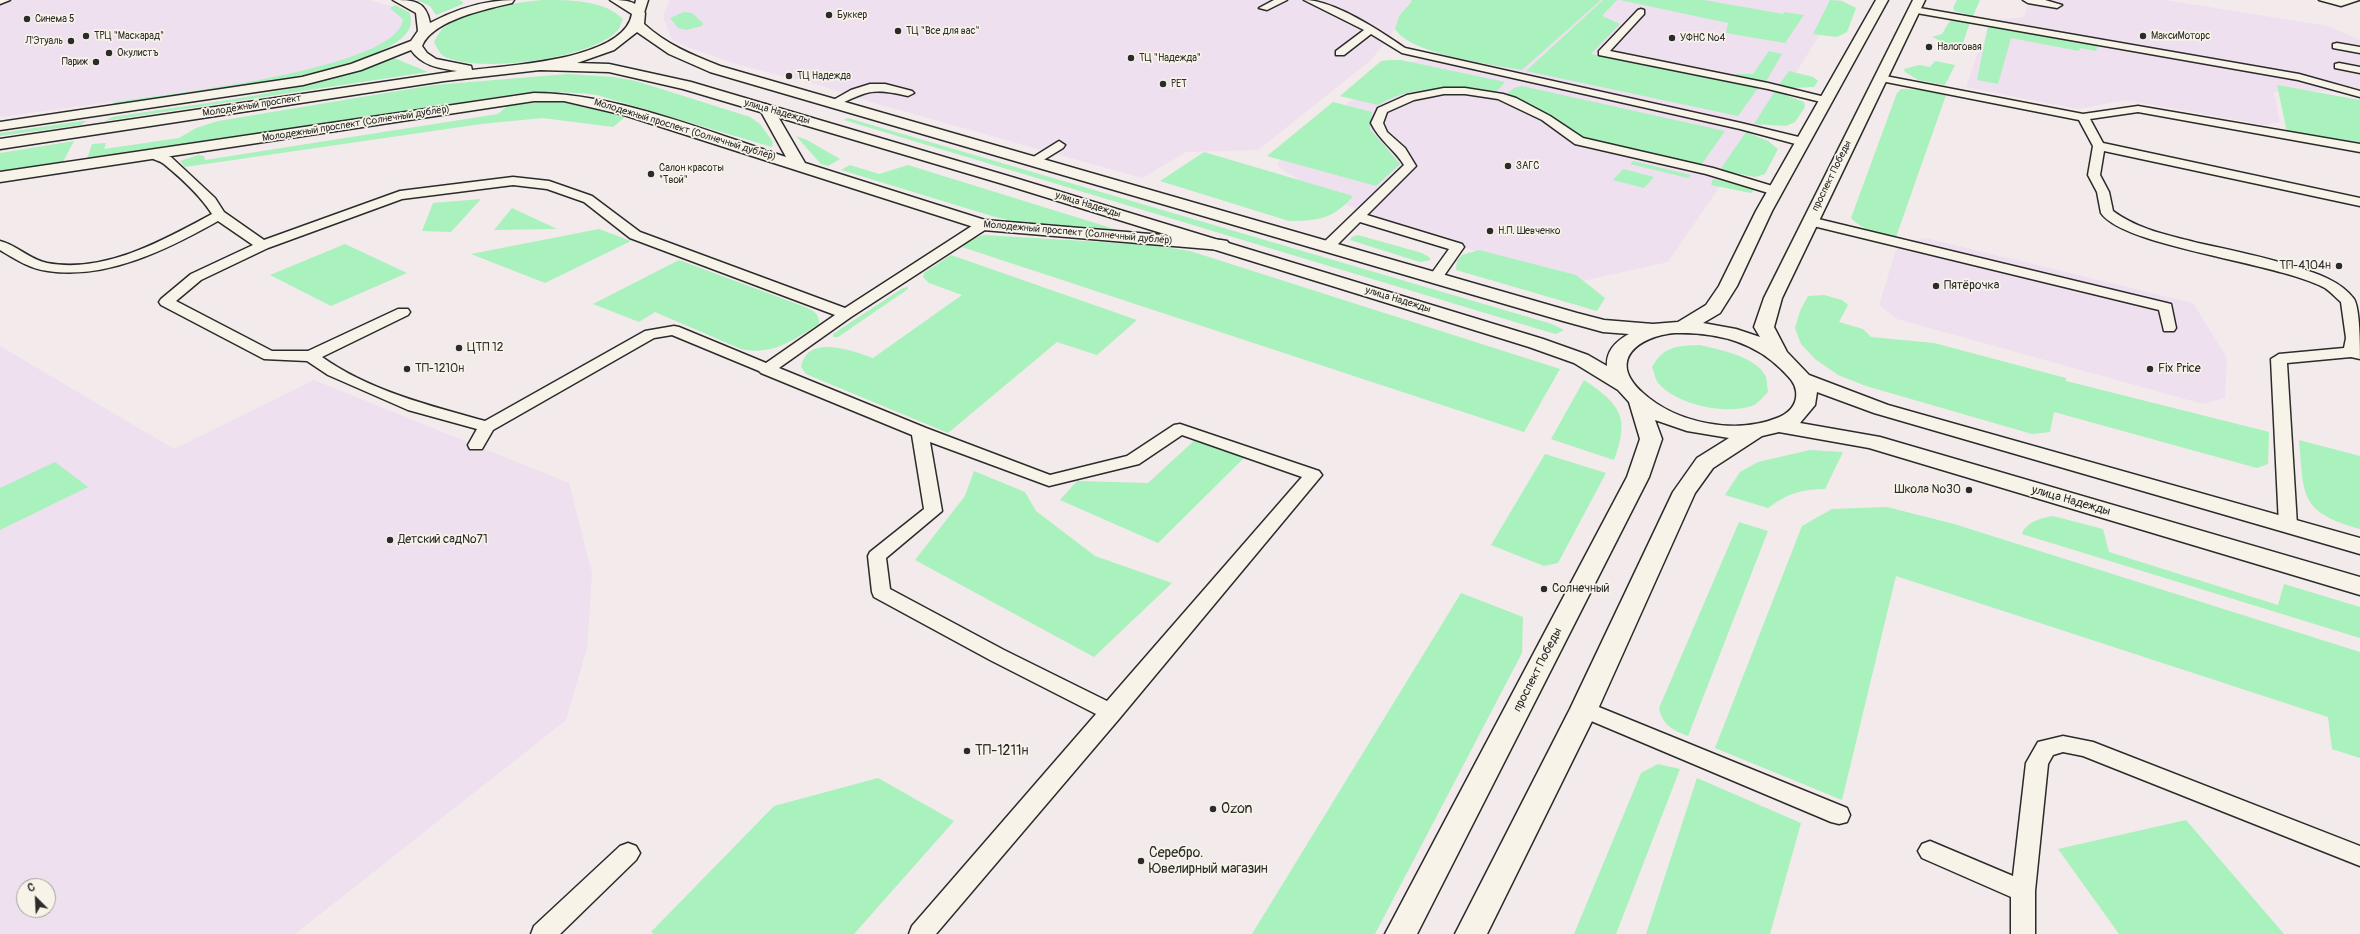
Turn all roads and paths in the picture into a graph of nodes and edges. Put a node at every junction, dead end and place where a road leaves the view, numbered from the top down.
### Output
1 (5, 0) edge
2 (399, 0) edge
3 (508, 0) edge
4 (616, 0) edge
5 (642, 0) edge
6 (1282, 0) edge
7 (1309, 0) edge
8 (1882, 0) edge
9 (2028, 0) edge
10 (2324, 0) edge
11 (2354, 0) edge
12 (0, 1) edge
13 (2341, 3) junction
14 (1917, 5) edge
15 (2057, 5) dead end
16 (1264, 8) dead end
17 (2360, 9) edge
18 (1641, 12) dead end
19 (638, 19) junction
20 (1371, 29) junction
21 (425, 31) junction
22 (416, 44) junction
23 (2337, 46) dead end
24 (2360, 50) edge
25 (1340, 53) dead end
26 (540, 66) junction
27 (2339, 66) dead end
28 (1729, 68) dead end
29 (505, 70) junction
30 (2360, 70) edge
31 (1720, 78) junction
32 (1880, 78) junction
33 (2360, 88) edge
34 (2349, 90) junction
35 (908, 93) dead end
36 (2360, 94) edge
37 (1825, 100) junction
38 (834, 103) junction
39 (766, 108) junction
40 (2083, 117) junction
41 (0, 126) edge
42 (1803, 142) junction
43 (0, 144) edge
44 (1059, 145) dead end
45 (2099, 146) junction
46 (2360, 148) edge
47 (154, 155) junction
48 (1033, 161) junction
49 (798, 164) junction
50 (0, 178) edge
51 (1775, 191) junction
52 (2360, 202) edge
53 (219, 214) junction
54 (1359, 217) junction
55 (1810, 221) junction
56 (983, 225) junction
57 (0, 245) edge
58 (263, 245) junction
59 (1221, 245) junction
60 (1328, 246) junction
61 (1436, 277) junction
62 (403, 312) dead end
63 (846, 314) junction
64 (1682, 327) junction
65 (2169, 328) dead end
66 (1652, 330) junction
67 (2356, 353) edge
68 (1779, 355) junction
69 (311, 356) junction
70 (766, 370) junction
71 (1804, 380) junction
72 (1632, 393) junction
73 (1780, 426) junction
74 (487, 427) junction
75 (920, 432) junction
76 (1754, 432) junction
77 (476, 445) dead end
78 (2288, 525) junction
79 (2360, 546) edge
80 (2360, 586) edge
81 (1584, 709) junction
82 (1112, 713) junction
83 (1839, 815) dead end
84 (1930, 851) dead end
85 (628, 853) dead end
86 (2360, 856) edge
87 (2022, 891) junction
88 (543, 934) edge
89 (921, 934) edge
90 (1401, 934) edge
91 (1471, 934) edge
92 (2023, 934) edge

1 - 12 lane
2 - 21 main road
3 - 21 main road
4 - 19 main road
5 - 19 main road
6 - 16 lane
7 - 20 lane
8 - 37 main road, проспект Победы
9 - 15 lane
10 - 13 lane
11 - 13 lane
13 - 17 lane
14 - 32 main road, проспект Победы
14 - 34 lane
18 - 31 lane
19 - 26 main road, Молодёжный проспект
19 - 38 main road
20 - 25 lane
20 - 42 lane
21 - 22 main road
22 - 29 main road, Молодёжный проспект
22 - 41 main road, Молодёжный проспект
23 - 24 lane
26 - 29 main road, Молодёжный проспект
26 - 39 main road, улица Надежды
27 - 30 lane
28 - 31 lane
29 - 43 main road, Молодёжный проспект
31 - 37 lane
32 - 40 lane
32 - 55 main road, проспект Победы
33 - 34 lane
34 - 36 lane
35 - 38 lane
37 - 42 main road, проспект Победы
38 - 48 main road
39 - 49 main road
39 - 59 main road, улица Надежды
40 - 45 lane
40 - 46 lane
42 - 51 main road, проспект Победы
44 - 48 lane
45 - 52 lane
45 - 67 lane
47 - 49 main road, Молодежный проспект (Солнечный дублёр)
47 - 50 main road, Молодежный проспект (Солнечный дублёр)
47 - 53 lane
48 - 60 main road
49 - 56 main road, Молодежный проспект (Солнечный дублёр)
51 - 54 lane
51 - 64 main road, проспект Победы
53 - 57 lane
53 - 58 lane
54 - 60 lane
54 - 61 lane
55 - 65 lane
55 - 68 main road, проспект Победы
56 - 59 main road, Молодежный проспект (Солнечный дублёр)
56 - 63 lane
58 - 63 lane
58 - 69 lane
59 - 72 main road, улица Надежды
60 - 61 main road
61 - 66 main road
62 - 69 lane
63 - 70 lane
64 - 66 main road, проспект Победы
64 - 68 main road, проспект Победы
66 - 72 main road, проспект Победы
67 - 78 lane
68 - 71 main road, проспект Победы
69 - 74 lane
70 - 74 lane
70 - 75 lane
71 - 73 main road
71 - 78 main road
72 - 76 main road
72 - 90 main road, проспект Победы
73 - 76 main road
73 - 80 main road, улица Надежды
74 - 77 lane
75 - 82 lane
75 - 82 lane
76 - 81 main road
78 - 79 main road
81 - 83 lane
81 - 91 main road
82 - 89 lane
84 - 87 lane
85 - 88 lane
86 - 87 lane
87 - 92 lane

